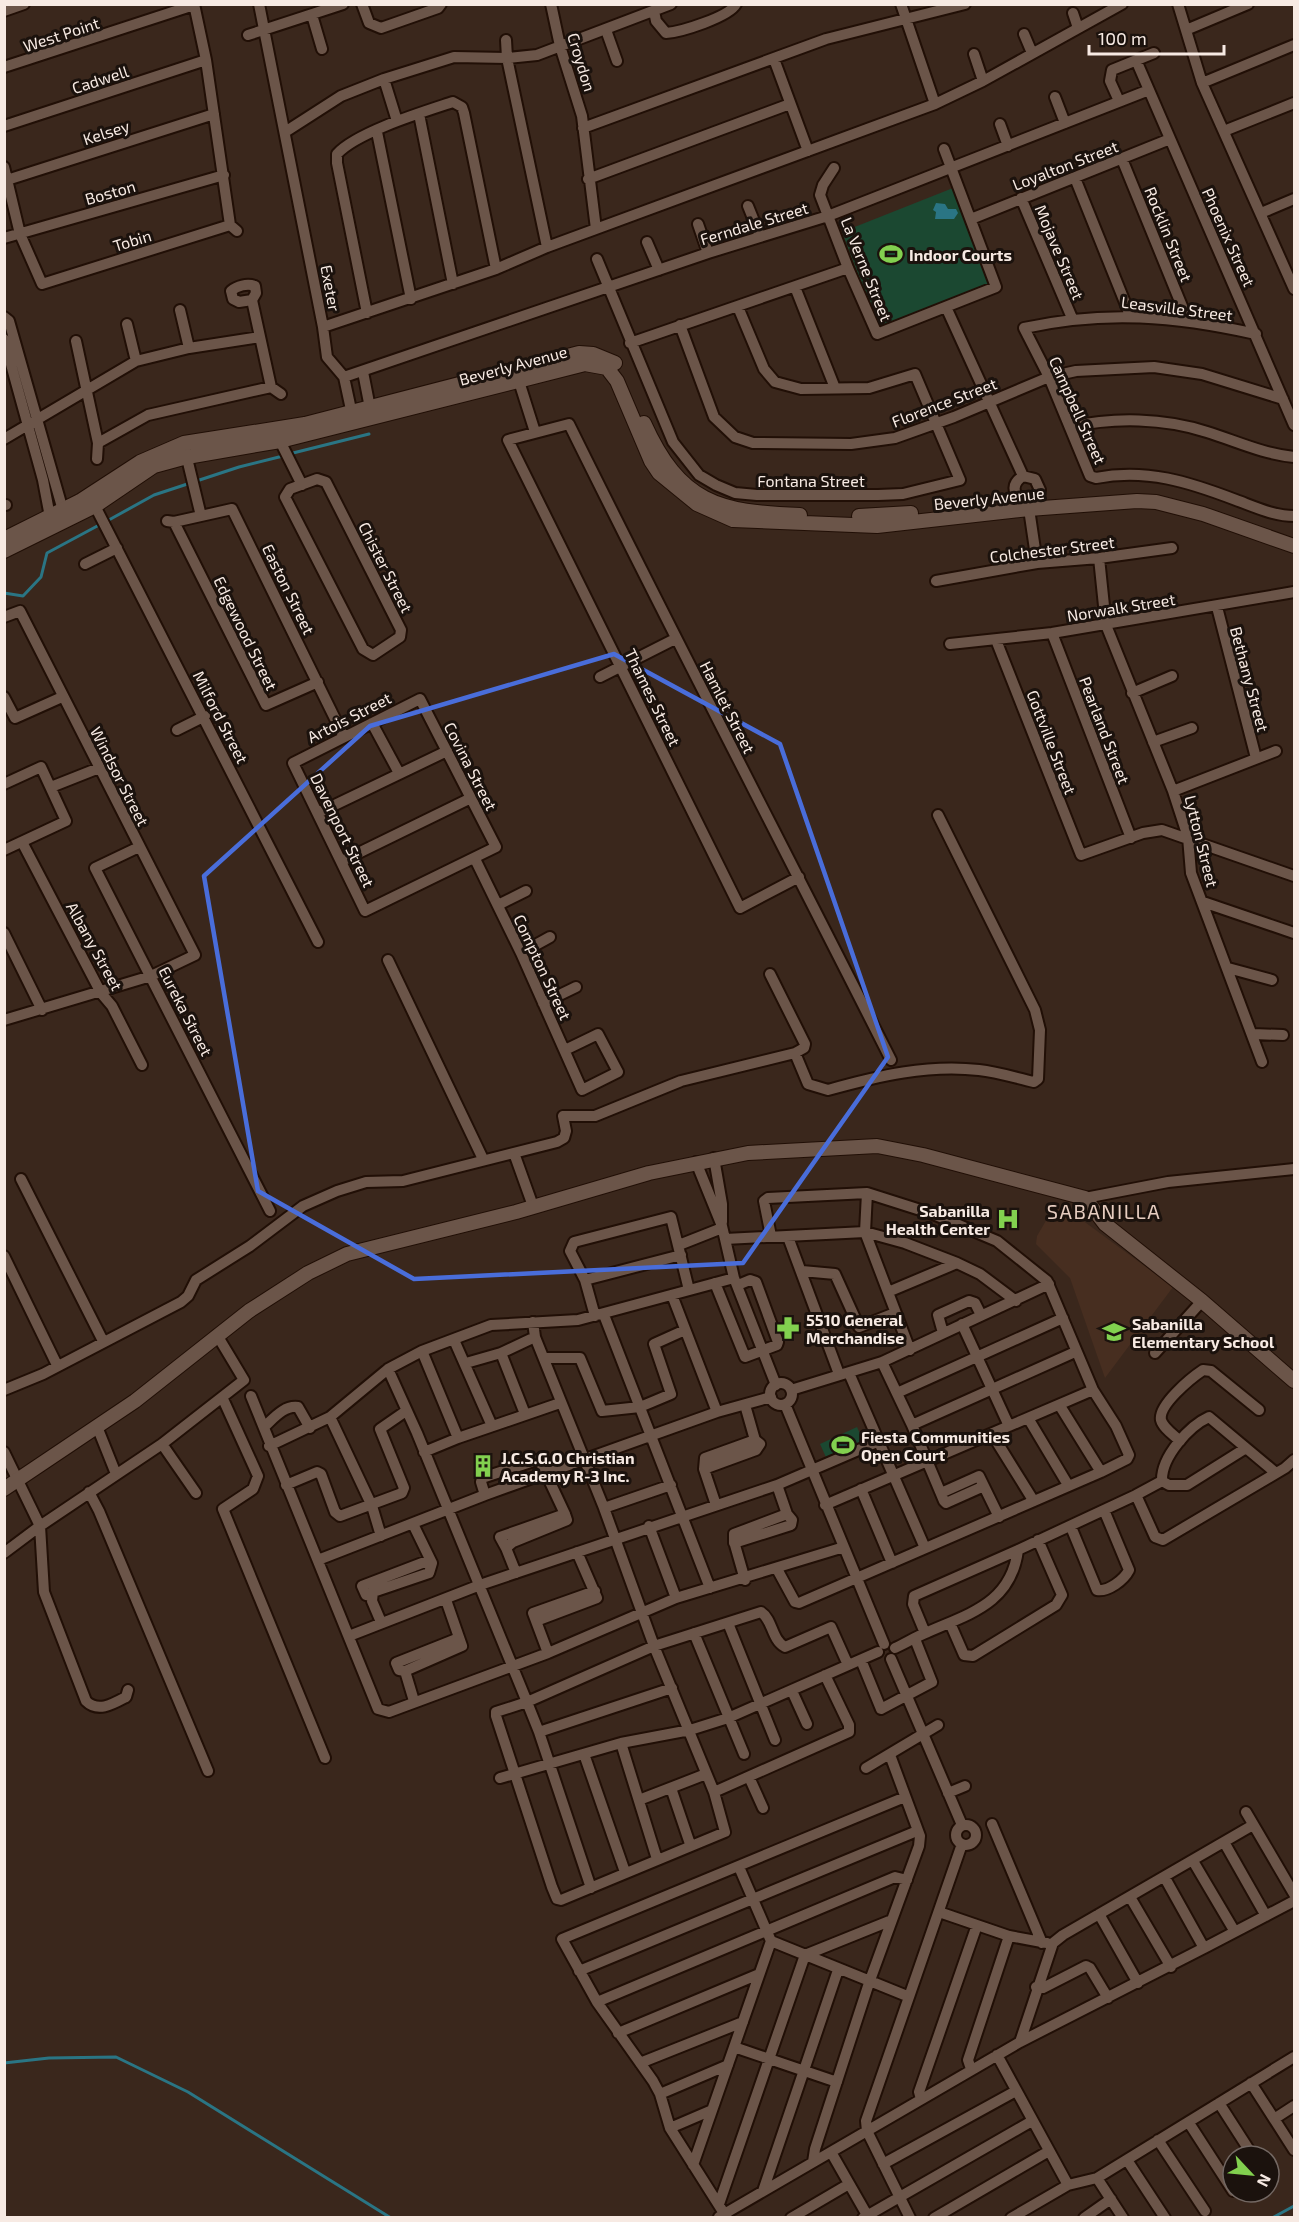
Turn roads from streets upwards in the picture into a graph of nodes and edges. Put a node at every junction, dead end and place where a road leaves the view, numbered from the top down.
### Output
1 (24, 4) edge
2 (259, 4) edge
3 (343, 4) edge
4 (362, 4) edge
5 (441, 4) edge
6 (551, 4) edge
7 (671, 4) edge
8 (736, 4) edge
9 (901, 4) edge
10 (965, 4) edge
11 (1122, 4) edge
12 (1178, 4) edge
13 (1248, 4) edge
14 (194, 5) edge
15 (1232, 8) edge
16 (654, 10) junction
17 (4, 11) edge
18 (1073, 13) dead end
19 (312, 15) junction
20 (907, 20) junction
21 (1078, 28) junction
22 (265, 29) junction
23 (606, 30) junction
24 (1186, 30) junction
25 (1024, 34) dead end
26 (248, 35) dead end
27 (506, 40) dead end
28 (1294, 45) edge
29 (560, 46) junction
30 (322, 49) dead end
31 (1032, 53) junction
32 (1154, 53) dead end
33 (974, 54) dead end
34 (507, 58) junction
35 (774, 59) junction
36 (206, 60) junction
37 (1136, 60) junction
38 (617, 61) dead end
39 (4, 67) edge
40 (384, 79) junction
41 (983, 81) junction
42 (1202, 83) junction
43 (1149, 90) junction
44 (1055, 97) dead end
45 (1119, 101) junction
46 (1294, 103) edge
47 (790, 104) junction
48 (935, 104) junction
49 (214, 114) junction
50 (419, 114) junction
51 (397, 121) junction
52 (1065, 123) junction
53 (1000, 124) dead end
54 (4, 126) edge
55 (583, 128) junction
56 (1224, 131) junction
57 (285, 132) junction
58 (377, 132) junction
59 (1170, 139) junction
60 (1008, 146) junction
61 (944, 148) dead end
62 (808, 151) junction
63 (1122, 159) junction
64 (4, 167) edge
65 (834, 168) dead end
66 (951, 169) junction
67 (224, 175) junction
68 (1075, 178) junction
69 (588, 179) junction
70 (7, 180) junction
71 (1021, 198) junction
72 (1294, 199) edge
73 (748, 206) dead end
74 (1261, 213) junction
75 (828, 216) junction
76 (971, 219) junction
77 (698, 224) dead end
78 (596, 229) junction
79 (20, 234) junction
80 (760, 236) junction
81 (4, 238) edge
82 (647, 242) dead end
83 (547, 247) junction
84 (708, 253) junction
85 (597, 259) dead end
86 (848, 268) junction
87 (496, 269) junction
88 (659, 270) junction
89 (453, 284) junction
90 (607, 287) junction
91 (795, 287) junction
92 (1294, 289) edge
93 (411, 299) junction
94 (252, 300) dead end
95 (738, 307) junction
96 (946, 307) junction
97 (180, 310) dead end
98 (367, 313) junction
99 (1130, 315) junction
100 (4, 317) edge
101 (1072, 318) junction
102 (1188, 321) junction
103 (127, 324) dead end
104 (680, 325) junction
105 (323, 327) junction
106 (1024, 328) joint
107 (1256, 334) junction
108 (260, 337) junction
109 (4, 339) edge
110 (75, 341) dead end
111 (630, 343) junction
112 (189, 348) junction
113 (136, 361) junction
114 (363, 372) junction
115 (517, 376) junction
116 (1049, 376) junction
117 (344, 377) junction
118 (271, 387) junction
119 (87, 388) junction
120 (835, 388) junction
121 (281, 394) dead end
122 (1283, 399) junction
123 (989, 402) junction
124 (370, 413) junction
125 (352, 417) junction
126 (37, 420) junction
127 (938, 423) junction
128 (1294, 425) edge
129 (27, 427) junction
130 (1070, 427) junction
131 (535, 432) junction
132 (4, 439) edge
133 (508, 440) joint
134 (98, 443) junction
135 (282, 445) junction
136 (185, 450) junction
137 (1294, 457) edge
138 (97, 459) dead end
139 (1023, 476) junction
140 (302, 485) junction
141 (1029, 504) junction
142 (98, 511) junction
143 (65, 515) junction
144 (201, 516) junction
145 (1294, 516) edge
146 (51, 521) junction
147 (170, 521) joint
148 (1294, 538) edge
149 (4, 539) edge
150 (1294, 546) edge
151 (117, 548) junction
152 (1172, 548) dead end
153 (4, 551) edge
154 (1099, 558) junction
155 (1037, 563) junction
156 (85, 564) dead end
157 (936, 580) dead end
158 (1294, 592) edge
159 (1217, 607) junction
160 (4, 617) edge
161 (1106, 625) junction
162 (1052, 633) junction
163 (675, 639) junction
164 (996, 640) junction
165 (950, 644) dead end
166 (621, 666) junction
167 (1172, 676) dead end
168 (600, 677) dead end
169 (318, 682) junction
170 (1132, 693) junction
171 (62, 696) junction
172 (4, 697) edge
173 (420, 699) joint
174 (204, 716) junction
175 (372, 723) junction
176 (1192, 728) dead end
177 (177, 730) dead end
178 (344, 737) junction
179 (1153, 742) junction
180 (447, 751) junction
181 (1276, 751) dead end
182 (1256, 758) junction
183 (293, 763) joint
184 (99, 768) junction
185 (399, 772) junction
186 (4, 784) edge
187 (51, 787) junction
188 (1173, 791) junction
189 (471, 798) junction
190 (318, 813) junction
191 (938, 815) dead end
192 (1188, 837) junction
193 (1131, 838) junction
194 (21, 842) junction
195 (139, 847) junction
196 (4, 850) edge
197 (475, 859) junction
198 (342, 861) junction
199 (1294, 876) edge
200 (799, 877) junction
201 (526, 891) dead end
202 (1203, 903) junction
203 (498, 904) junction
204 (4, 933) edge
205 (1294, 933) edge
206 (550, 937) dead end
207 (318, 942) dead end
208 (521, 953) junction
209 (388, 960) dead end
210 (1228, 968) junction
211 (770, 974) dead end
212 (151, 976) junction
213 (1272, 980) dead end
214 (576, 987) dead end
215 (101, 993) junction
216 (543, 1003) junction
217 (42, 1010) junction
218 (4, 1020) edge
219 (1253, 1034) junction
220 (1283, 1035) dead end
221 (565, 1050) junction
222 (795, 1053) junction
223 (891, 1060) dead end
224 (1262, 1062) dead end
225 (142, 1065) dead end
226 (514, 1153) junction
227 (714, 1158) junction
228 (483, 1159) junction
229 (696, 1162) junction
230 (1294, 1169) edge
231 (21, 1179) dead end
232 (867, 1193) junction
233 (1085, 1198) junction
234 (533, 1206) junction
235 (270, 1212) dead end
236 (723, 1231) junction
237 (865, 1232) junction
238 (771, 1236) junction
239 (788, 1237) junction
240 (680, 1250) junction
241 (4, 1256) edge
242 (957, 1263) junction
243 (802, 1271) junction
244 (585, 1281) junction
245 (736, 1282) junction
246 (715, 1283) junction
247 (1049, 1284) junction
248 (689, 1290) junction
249 (888, 1292) junction
250 (672, 1295) junction
251 (1016, 1301) junction
252 (1202, 1301) junction
253 (895, 1313) junction
254 (600, 1315) junction
255 (981, 1315) junction
256 (1063, 1318) junction
257 (533, 1322) junction
258 (962, 1324) junction
259 (685, 1330) junction
260 (943, 1333) junction
261 (217, 1335) junction
262 (535, 1337) junction
263 (454, 1340) junction
264 (103, 1341) junction
265 (910, 1350) junction
266 (422, 1351) junction
267 (762, 1351) junction
268 (1076, 1352) junction
269 (501, 1353) junction
270 (1155, 1353) dead end
271 (544, 1358) junction
272 (977, 1358) junction
273 (882, 1362) junction
274 (466, 1363) junction
275 (57, 1365) junction
276 (388, 1369) junction
277 (844, 1373) junction
278 (1294, 1382) edge
279 (776, 1385) junction
280 (4, 1390) edge
281 (791, 1390) junction
282 (992, 1390) junction
283 (1093, 1390) junction
284 (897, 1393) junction
285 (251, 1396) dead end
286 (771, 1397) junction
287 (223, 1399) junction
288 (560, 1403) junction
289 (785, 1404) junction
290 (745, 1405) junction
291 (1060, 1406) junction
292 (640, 1407) junction
293 (1258, 1410) dead end
294 (406, 1411) junction
295 (717, 1412) junction
296 (525, 1414) junction
297 (330, 1417) junction
298 (1028, 1418) junction
299 (912, 1425) junction
300 (492, 1426) junction
301 (1009, 1426) junction
302 (264, 1427) junction
303 (310, 1428) junction
304 (98, 1429) junction
305 (992, 1434) junction
306 (652, 1437) junction
307 (458, 1438) junction
308 (1180, 1441) junction
309 (877, 1442) junction
310 (162, 1444) junction
311 (270, 1446) junction
312 (1246, 1448) junction
313 (4, 1452) edge
314 (424, 1452) junction
315 (1294, 1460) edge
316 (585, 1461) junction
317 (929, 1463) junction
318 (810, 1471) junction
319 (1101, 1472) junction
320 (1276, 1473) junction
321 (116, 1474) junction
322 (546, 1474) junction
323 (893, 1475) junction
324 (1162, 1480) junction
325 (10, 1485) edge
326 (286, 1485) junction
327 (671, 1485) junction
328 (777, 1485) junction
329 (1068, 1485) junction
330 (984, 1486) junction
331 (861, 1489) junction
332 (89, 1492) junction
333 (196, 1493) dead end
334 (485, 1495) junction
335 (1136, 1495) junction
336 (944, 1498) junction
337 (1033, 1500) junction
338 (716, 1505) junction
339 (825, 1505) junction
340 (372, 1506) junction
341 (604, 1508) junction
342 (448, 1510) junction
343 (1104, 1510) junction
344 (684, 1516) junction
345 (999, 1517) junction
346 (413, 1524) junction
347 (40, 1526) junction
348 (649, 1526) junction
349 (1071, 1527) junction
350 (381, 1536) junction
351 (614, 1538) junction
352 (1038, 1540) junction
353 (844, 1547) junction
354 (925, 1548) junction
355 (1018, 1550) junction
356 (577, 1552) junction
357 (4, 1553) edge
358 (318, 1560) junction
359 (892, 1563) junction
360 (777, 1569) junction
361 (516, 1573) junction
362 (857, 1579) junction
363 (745, 1580) junction
364 (480, 1585) junction
365 (710, 1588) junction
366 (676, 1598) junction
367 (446, 1600) junction
368 (642, 1612) junction
369 (381, 1622) junction
370 (728, 1623) junction
371 (950, 1623) junction
372 (694, 1633) junction
373 (925, 1633) junction
374 (349, 1636) junction
375 (915, 1639) junction
376 (654, 1646) junction
377 (881, 1648) junction
378 (548, 1653) junction
379 (893, 1654) junction
380 (861, 1660) junction
381 (848, 1665) junction
382 (513, 1666) junction
383 (825, 1675) junction
384 (672, 1688) junction
385 (128, 1690) dead end
386 (792, 1691) junction
387 (906, 1695) junction
388 (414, 1701) junction
389 (527, 1702) junction
390 (762, 1703) junction
391 (728, 1718) junction
392 (807, 1724) dead end
393 (938, 1725) dead end
394 (690, 1730) junction
395 (539, 1732) junction
396 (923, 1735) junction
397 (775, 1740) dead end
398 (621, 1743) junction
399 (584, 1754) junction
400 (744, 1754) dead end
401 (890, 1755) junction
402 (325, 1758) dead end
403 (550, 1764) junction
404 (866, 1768) dead end
405 (208, 1771) dead end
406 (515, 1773) junction
407 (706, 1774) junction
408 (749, 1777) junction
409 (500, 1778) dead end
410 (965, 1786) dead end
411 (671, 1788) junction
412 (714, 1792) junction
413 (948, 1793) junction
414 (905, 1797) junction
415 (639, 1800) junction
416 (763, 1808) dead end
417 (1246, 1812) dead end
418 (1253, 1825) junction
419 (962, 1826) junction
420 (984, 1828) junction
421 (917, 1831) junction
422 (1224, 1842) junction
423 (690, 1844) junction
424 (962, 1844) junction
425 (657, 1859) junction
426 (1193, 1861) junction
427 (740, 1867) junction
428 (626, 1872) junction
429 (1165, 1878) junction
430 (907, 1880) junction
431 (591, 1888) junction
432 (1294, 1894) edge
433 (1130, 1897) junction
434 (752, 1899) junction
435 (1294, 1901) edge
436 (939, 1912) junction
437 (1099, 1914) junction
438 (1266, 1916) junction
439 (892, 1920) junction
440 (977, 1925) junction
441 (1235, 1932) junction
442 (769, 1936) junction
443 (1009, 1936) junction
444 (1047, 1943) junction
445 (1204, 1948) junction
446 (805, 1955) junction
447 (1171, 1967) junction
448 (838, 1970) junction
449 (579, 1971) junction
450 (759, 1974) junction
451 (869, 1983) junction
452 (1138, 1983) junction
453 (1036, 1988) junction
454 (907, 1996) junction
455 (1108, 1998) junction
456 (597, 2002) junction
457 (742, 2022) junction
458 (618, 2033) junction
459 (1020, 2042) junction
460 (734, 2047) junction
461 (996, 2055) junction
462 (1294, 2057) edge
463 (769, 2059) junction
464 (640, 2063) junction
465 (728, 2065) junction
466 (971, 2069) junction
467 (804, 2071) junction
468 (837, 2082) junction
469 (1251, 2083) junction
470 (1016, 2091) junction
471 (660, 2094) junction
472 (921, 2099) junction
473 (1219, 2103) junction
474 (1294, 2106) edge
475 (712, 2110) junction
476 (1274, 2119) junction
477 (1032, 2121) junction
478 (1189, 2122) junction
479 (670, 2128) junction
480 (867, 2131) junction
481 (1158, 2140) junction
482 (1245, 2144) edge
483 (1294, 2150) edge
484 (1048, 2151) junction
485 (831, 2152) junction
486 (1127, 2160) junction
487 (813, 2162) junction
488 (883, 2164) junction
489 (693, 2165) junction
490 (1221, 2172) edge
491 (1097, 2178) junction
492 (849, 2184) junction
493 (1068, 2185) junction
494 (764, 2191) junction
495 (899, 2196) junction
496 (1111, 2199) junction
497 (1030, 2207) junction
498 (1205, 2211) dead end
499 (723, 2213) edge
500 (865, 2216) edge
501 (791, 2217) edge
502 (910, 2217) edge
503 (934, 2217) edge
504 (1011, 2217) edge
505 (1037, 2217) edge
506 (1084, 2217) edge
507 (1123, 2217) edge
508 (1165, 2217) edge

1 - 17 street
2 - 22 street, Exeter
3 - 19 street
4 - 5 street
6 - 29 street, Croydon
7 - 16 street
8 - 16 street
9 - 20 street
10 - 20 street
11 - 21 street, Exeter
12 - 24 street
13 - 15 street
14 - 36 street
14 - 39 street, West Point
15 - 24 street
16 - 23 street
18 - 21 street
19 - 22 street
19 - 30 street
20 - 35 street
20 - 48 street
21 - 31 street, Exeter
22 - 26 street
22 - 57 street, Exeter
23 - 29 street
23 - 38 street
24 - 42 street
25 - 31 street
27 - 34 street
28 - 42 street
29 - 34 street
29 - 55 street, Croydon
31 - 41 street, Exeter
32 - 37 street
33 - 41 street
34 - 40 street
34 - 83 street
35 - 47 street
35 - 55 street
36 - 49 street
36 - 54 street, Cadwell
37 - 43 street, Phoenix Street
37 - 45 street
40 - 51 street
40 - 57 street
41 - 48 street, Exeter
42 - 56 street
43 - 45 street, Ferndale Street
43 - 59 street, Phoenix Street
44 - 52 street
45 - 52 street, Ferndale Street
46 - 56 street
47 - 62 street
47 - 69 street
48 - 62 street, Exeter
49 - 67 street
49 - 70 street, Kelsey
50 - 51 street
50 - 87 street
50 - 89 street
51 - 58 street
52 - 60 street, Ferndale Street
53 - 60 street
55 - 69 street, Croydon
56 - 74 street
57 - 105 street, Exeter
58 - 93 street
58 - 98 street
59 - 63 street, Loyalton Street
59 - 107 street, Phoenix Street
60 - 66 street, Ferndale Street
61 - 66 street
62 - 78 street, Exeter
63 - 68 street, Loyalton Street
63 - 102 street, Rocklin Street
64 - 70 street
65 - 75 street, La Verne Street
66 - 75 street, Ferndale Street
66 - 76 street
67 - 79 street, Boston
67 - 79 street, Tobin
68 - 71 street, Loyalton Street
68 - 99 street
69 - 78 street, Croydon
70 - 79 street
71 - 76 street, Loyalton Street
71 - 101 street, Mojave Street
72 - 74 street
73 - 80 street
74 - 92 street
75 - 80 street, Ferndale Street
75 - 86 street, La Verne Street
76 - 96 street
77 - 84 street
78 - 83 street, Exeter
79 - 81 street, Boston
80 - 84 street, Ferndale Street
82 - 88 street
83 - 87 street, Exeter
84 - 88 street, Ferndale Street
85 - 90 street
86 - 91 street
86 - 96 street, La Verne Street
87 - 89 street, Exeter
88 - 90 street, Ferndale Street
89 - 93 street, Exeter
90 - 111 street
90 - 114 street, Ferndale Street
91 - 95 street
91 - 120 street
93 - 98 street, Exeter
94 - 108 street
95 - 104 street
95 - 120 street
96 - 123 street
97 - 112 street
98 - 105 street, Exeter
99 - 101 street, Leasville Street
99 - 102 street, Leasville Street
100 - 126 street
101 - 106 street, Leasville Street
102 - 107 street, Leasville Street
103 - 113 street
104 - 111 street
104 - 127 street, Florence Street
105 - 117 street
106 - 116 street, Campbell Street
107 - 122 street, Phoenix Street
108 - 112 street
108 - 118 street
109 - 129 street
110 - 119 street
111 - 127 street, Fontana Street
112 - 113 street
113 - 119 street
114 - 117 street, Ferndale Street
114 - 124 street
115 - 124 street, Beverly Avenue
115 - 131 street
115 - 141 street, Beverly Avenue
116 - 122 street, Florence Street
116 - 123 street, Florence Street
116 - 130 street, Campbell Street
117 - 125 street
118 - 121 street
118 - 134 street
119 - 126 street
119 - 134 street
120 - 127 street, Fontana Street
122 - 128 street, Phoenix Street
123 - 127 street, Florence Street
123 - 139 street
124 - 125 street, Beverly Avenue
125 - 135 street, Beverly Avenue
125 - 136 street, Beverly Avenue
126 - 129 street
126 - 143 street
129 - 132 street
129 - 146 street
130 - 137 street
130 - 145 street, Campbell Street
131 - 133 street, Hamlet Street
131 - 163 street, Hamlet Street
133 - 166 street, Thames Street
134 - 138 street
135 - 136 street, Beverly Avenue
135 - 140 street
136 - 142 street, Beverly Avenue
136 - 143 street, Beverly Avenue
136 - 144 street
139 - 141 street
139 - 141 street
140 - 140 street, Chister Street
141 - 148 street, Beverly Avenue
141 - 150 street, Beverly Avenue
141 - 155 street
142 - 143 street, Beverly Avenue
142 - 151 street, Milford Street
143 - 146 street, Beverly Avenue
144 - 147 street, Easton Street
144 - 169 street, Easton Street
146 - 149 street, Beverly Avenue
146 - 153 street, Beverly Avenue
147 - 169 street, Edgewood Street
151 - 156 street
151 - 174 street, Milford Street
152 - 154 street, Colchester Street
154 - 155 street, Colchester Street
154 - 161 street, Lytton Street
155 - 157 street, Colchester Street
158 - 159 street, Norwalk Street
159 - 161 street, Norwalk Street
159 - 182 street, Bethany Street
160 - 171 street, Windsor Street
161 - 162 street, Norwalk Street
161 - 170 street, Lytton Street
162 - 164 street, Norwalk Street
162 - 193 street, Pearland Street
163 - 166 street
163 - 200 street, Hamlet Street
164 - 165 street, Norwalk Street
164 - 193 street, Gottville Street
166 - 168 street
166 - 200 street, Thames Street
167 - 170 street
169 - 178 street, Easton Street
170 - 179 street, Lytton Street
171 - 172 street
171 - 184 street, Windsor Street
173 - 175 street, Artois Street
173 - 180 street, Covina Street
174 - 177 street
174 - 207 street, Milford Street
175 - 178 street, Artois Street
175 - 185 street
176 - 179 street
178 - 183 street, Artois Street
179 - 188 street, Lytton Street
180 - 185 street
180 - 189 street, Covina Street
181 - 182 street
182 - 188 street
183 - 190 street, Davenport Street
184 - 187 street
184 - 195 street, Windsor Street
185 - 190 street
186 - 187 street
187 - 194 street
188 - 192 street, Lytton Street
189 - 197 street, Covina Street
189 - 198 street
190 - 198 street, Davenport Street
191 - 222 street
192 - 193 street
192 - 199 street
192 - 202 street, Lytton Street
194 - 196 street
194 - 215 street, Albany Street
195 - 212 street, Windsor Street
195 - 212 street, Eureka Street
197 - 198 street, Davenport Street
197 - 203 street, Compton Street
200 - 223 street, Hamlet Street
201 - 203 street
202 - 205 street
202 - 210 street, Lytton Street
203 - 208 street, Compton Street
204 - 217 street
206 - 208 street
208 - 216 street, Compton Street
209 - 228 street
210 - 213 street
210 - 219 street, Lytton Street
211 - 222 street
212 - 215 street
212 - 235 street, Eureka Street
214 - 216 street
215 - 217 street
215 - 225 street, Albany Street
216 - 221 street, Compton Street
217 - 218 street
219 - 220 street
219 - 224 street, Lytton Street
221 - 221 street, Compton Street
222 - 226 street
226 - 228 street
226 - 234 street
227 - 229 street
227 - 233 street
227 - 236 street
228 - 264 street
229 - 234 street
229 - 236 street
230 - 233 street
231 - 264 street
232 - 237 street
232 - 238 street
232 - 247 street
233 - 252 street
234 - 261 street
236 - 238 street
236 - 240 street
236 - 245 street
237 - 239 street
237 - 242 street
237 - 249 street
238 - 239 street
239 - 243 street
240 - 244 street
240 - 244 street
240 - 248 street
241 - 275 street
242 - 249 street
242 - 251 street
243 - 253 street
243 - 277 street
244 - 254 street
245 - 246 street
245 - 267 street
245 - 267 street
246 - 248 street
246 - 267 street
247 - 251 street
247 - 256 street
248 - 250 street
249 - 253 street
250 - 254 street
250 - 259 street
251 - 255 street
252 - 270 street
252 - 278 street
253 - 265 street
254 - 257 street
254 - 292 street
255 - 258 street
255 - 260 street
256 - 268 street
256 - 272 street
257 - 262 street
257 - 263 street
258 - 260 street
258 - 272 street
259 - 292 street
259 - 295 street
260 - 265 street
261 - 287 street
261 - 304 street
262 - 269 street
262 - 271 street
263 - 266 street
263 - 274 street
264 - 275 street
265 - 273 street
266 - 276 street
266 - 307 street
267 - 279 street
268 - 282 street
268 - 283 street
269 - 274 street
269 - 296 street
271 - 288 street
271 - 292 street
272 - 282 street
272 - 284 street
273 - 277 street
273 - 284 street
274 - 300 street
275 - 280 street
276 - 294 street
276 - 297 street
277 - 281 street
277 - 309 street
279 - 281 street
279 - 286 street
281 - 289 street
282 - 299 street
282 - 301 street
283 - 291 street
283 - 319 street
284 - 299 street
285 - 302 street
286 - 289 street
286 - 290 street
287 - 310 street
287 - 402 street
288 - 296 street
288 - 316 street
289 - 318 street
290 - 295 street
290 - 338 street
291 - 298 street
291 - 319 street
292 - 306 street
293 - 308 street
294 - 314 street
294 - 340 street
295 - 306 street
296 - 300 street
297 - 303 street
297 - 340 street
298 - 301 street
298 - 329 street
299 - 317 street
300 - 307 street
301 - 305 street
302 - 303 street
302 - 311 street
303 - 311 street
304 - 321 street
304 - 325 street
305 - 317 street
305 - 337 street
306 - 316 street
306 - 327 street
307 - 314 street
308 - 312 street
308 - 324 street
309 - 318 street
309 - 323 street
310 - 321 street
310 - 333 street
311 - 326 street
312 - 320 street
312 - 324 street
313 - 325 street
314 - 342 street
315 - 320 street
316 - 322 street
316 - 341 street
317 - 323 street
317 - 336 street
318 - 328 street
318 - 339 street
319 - 329 street
320 - 335 street
321 - 332 street
322 - 334 street
322 - 334 street
322 - 361 street
323 - 331 street
323 - 354 street
324 - 335 street
325 - 347 street
326 - 340 street
326 - 358 street
327 - 341 street
327 - 344 street
328 - 338 street
328 - 363 street
329 - 337 street
330 - 336 street
330 - 336 street
330 - 345 street
331 - 339 street
331 - 359 street
332 - 347 street
332 - 405 street
334 - 342 street
335 - 343 street
337 - 345 street
338 - 344 street
339 - 353 street
340 - 350 street
341 - 351 street
342 - 346 street
342 - 364 street
343 - 349 street
343 - 349 street
344 - 348 street
344 - 365 street
345 - 354 street
346 - 350 street
346 - 369 street
347 - 357 street
347 - 385 street
348 - 351 street
348 - 366 street
349 - 352 street
350 - 358 street
351 - 356 street
351 - 368 street
352 - 355 street
352 - 371 street
353 - 360 street
353 - 362 street
354 - 359 street
355 - 371 street
355 - 373 street
356 - 361 street
356 - 378 street
358 - 374 street
359 - 362 street
360 - 362 street
360 - 363 street
361 - 364 street
362 - 377 street
363 - 365 street
364 - 367 street
364 - 382 street
365 - 366 street
366 - 368 street
367 - 369 street
367 - 388 street
368 - 376 street
368 - 378 street
369 - 374 street
370 - 372 street
370 - 381 street
370 - 390 street
371 - 373 street
372 - 376 street
372 - 391 street
373 - 375 street
374 - 388 street
375 - 379 street
375 - 387 street
376 - 384 street
376 - 389 street
377 - 379 street
377 - 380 street
378 - 382 street
379 - 387 street
380 - 381 street
380 - 387 street
381 - 383 street
382 - 388 street
382 - 389 street
383 - 386 street
383 - 408 street
384 - 394 street
384 - 395 street
386 - 390 street
386 - 392 street
387 - 396 street
389 - 395 street
389 - 406 street
390 - 391 street
390 - 397 street
391 - 394 street
391 - 400 street
393 - 396 street
394 - 398 street
394 - 407 street
395 - 403 street
396 - 401 street
396 - 413 street
398 - 399 street
398 - 415 street
399 - 403 street
399 - 428 street
401 - 404 street
401 - 414 street
403 - 406 street
403 - 431 street
406 - 409 street
406 - 431 street
407 - 411 street
407 - 412 street
408 - 412 street
408 - 416 street
410 - 413 street
411 - 415 street
411 - 423 street
412 - 423 street
413 - 419 street
414 - 421 street
414 - 427 street
415 - 425 street
417 - 418 street
418 - 422 street
418 - 432 street
419 - 420 street
419 - 424 street
420 - 424 street
420 - 444 street
421 - 430 street
421 - 434 street
422 - 426 street
422 - 438 street
423 - 425 street
424 - 436 street
425 - 428 street
426 - 429 street
426 - 441 street
427 - 434 street
427 - 449 street
428 - 431 street
429 - 433 street
429 - 445 street
430 - 439 street
430 - 442 street
433 - 437 street
433 - 447 street
434 - 442 street
434 - 449 street
435 - 438 street
436 - 440 street
436 - 454 street
437 - 444 street
437 - 452 street
438 - 441 street
439 - 446 street
439 - 451 street
440 - 443 street
440 - 472 street
441 - 445 street
442 - 446 street
442 - 450 street
442 - 456 street
443 - 444 street
443 - 466 street
444 - 453 street
445 - 447 street
446 - 448 street
446 - 463 street
447 - 452 street
448 - 451 street
448 - 467 street
449 - 456 street
450 - 457 street
450 - 458 street
451 - 454 street
451 - 468 street
452 - 455 street
453 - 455 street
453 - 459 street
454 - 480 street
455 - 459 street
456 - 458 street
457 - 460 street
457 - 464 street
458 - 464 street
459 - 461 street
460 - 463 street
460 - 465 street
461 - 466 street
461 - 470 street
462 - 469 street
463 - 467 street
463 - 499 street
464 - 471 street
465 - 471 street
465 - 475 street
466 - 472 street
467 - 468 street
467 - 494 street
468 - 487 street
469 - 473 street
469 - 476 street
470 - 477 street
470 - 488 street
471 - 479 street
472 - 480 street
473 - 478 street
473 - 482 street
474 - 476 street
475 - 479 street
475 - 489 street
476 - 483 street
477 - 484 street
477 - 495 street
478 - 481 street
478 - 490 street
479 - 489 street
480 - 485 street
480 - 488 street
481 - 486 street
481 - 498 street
484 - 493 street
484 - 503 street
485 - 487 street
485 - 492 street
486 - 491 street
486 - 508 street
487 - 494 street
488 - 495 street
489 - 499 street
491 - 493 street
491 - 496 street
492 - 500 street
492 - 501 street
493 - 497 street
494 - 499 street
495 - 500 street
495 - 502 street
496 - 506 street
496 - 507 street
497 - 504 street
497 - 505 street

